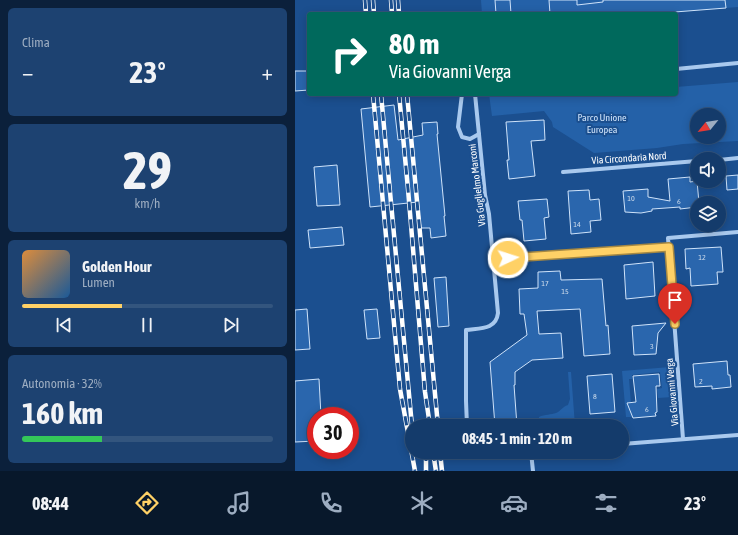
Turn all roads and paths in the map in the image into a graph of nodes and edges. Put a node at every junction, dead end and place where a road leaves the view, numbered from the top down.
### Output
1 (738, 63) edge
2 (678, 69) edge
3 (462, 96) edge
4 (475, 96) edge
5 (479, 134) junction
6 (738, 158) edge
7 (726, 159) edge
8 (690, 162) edge
9 (563, 172) dead end
10 (738, 232) edge
11 (669, 247) junction
12 (508, 258) dead end
13 (467, 419) edge
14 (738, 435) edge
15 (683, 439) junction
16 (629, 443) edge
17 (532, 459) edge
18 (533, 471) edge

1 - 2 street
3 - 5 street, Via Guglielmo Marconi
4 - 5 street, Via Guglielmo Marconi
5 - 13 street, Via Guglielmo Marconi
6 - 7 street
8 - 9 street, Via Circondaria Nord
10 - 11 street
11 - 12 street
11 - 15 street, Via Giovanni Verga
14 - 15 street
15 - 16 street
17 - 18 street

